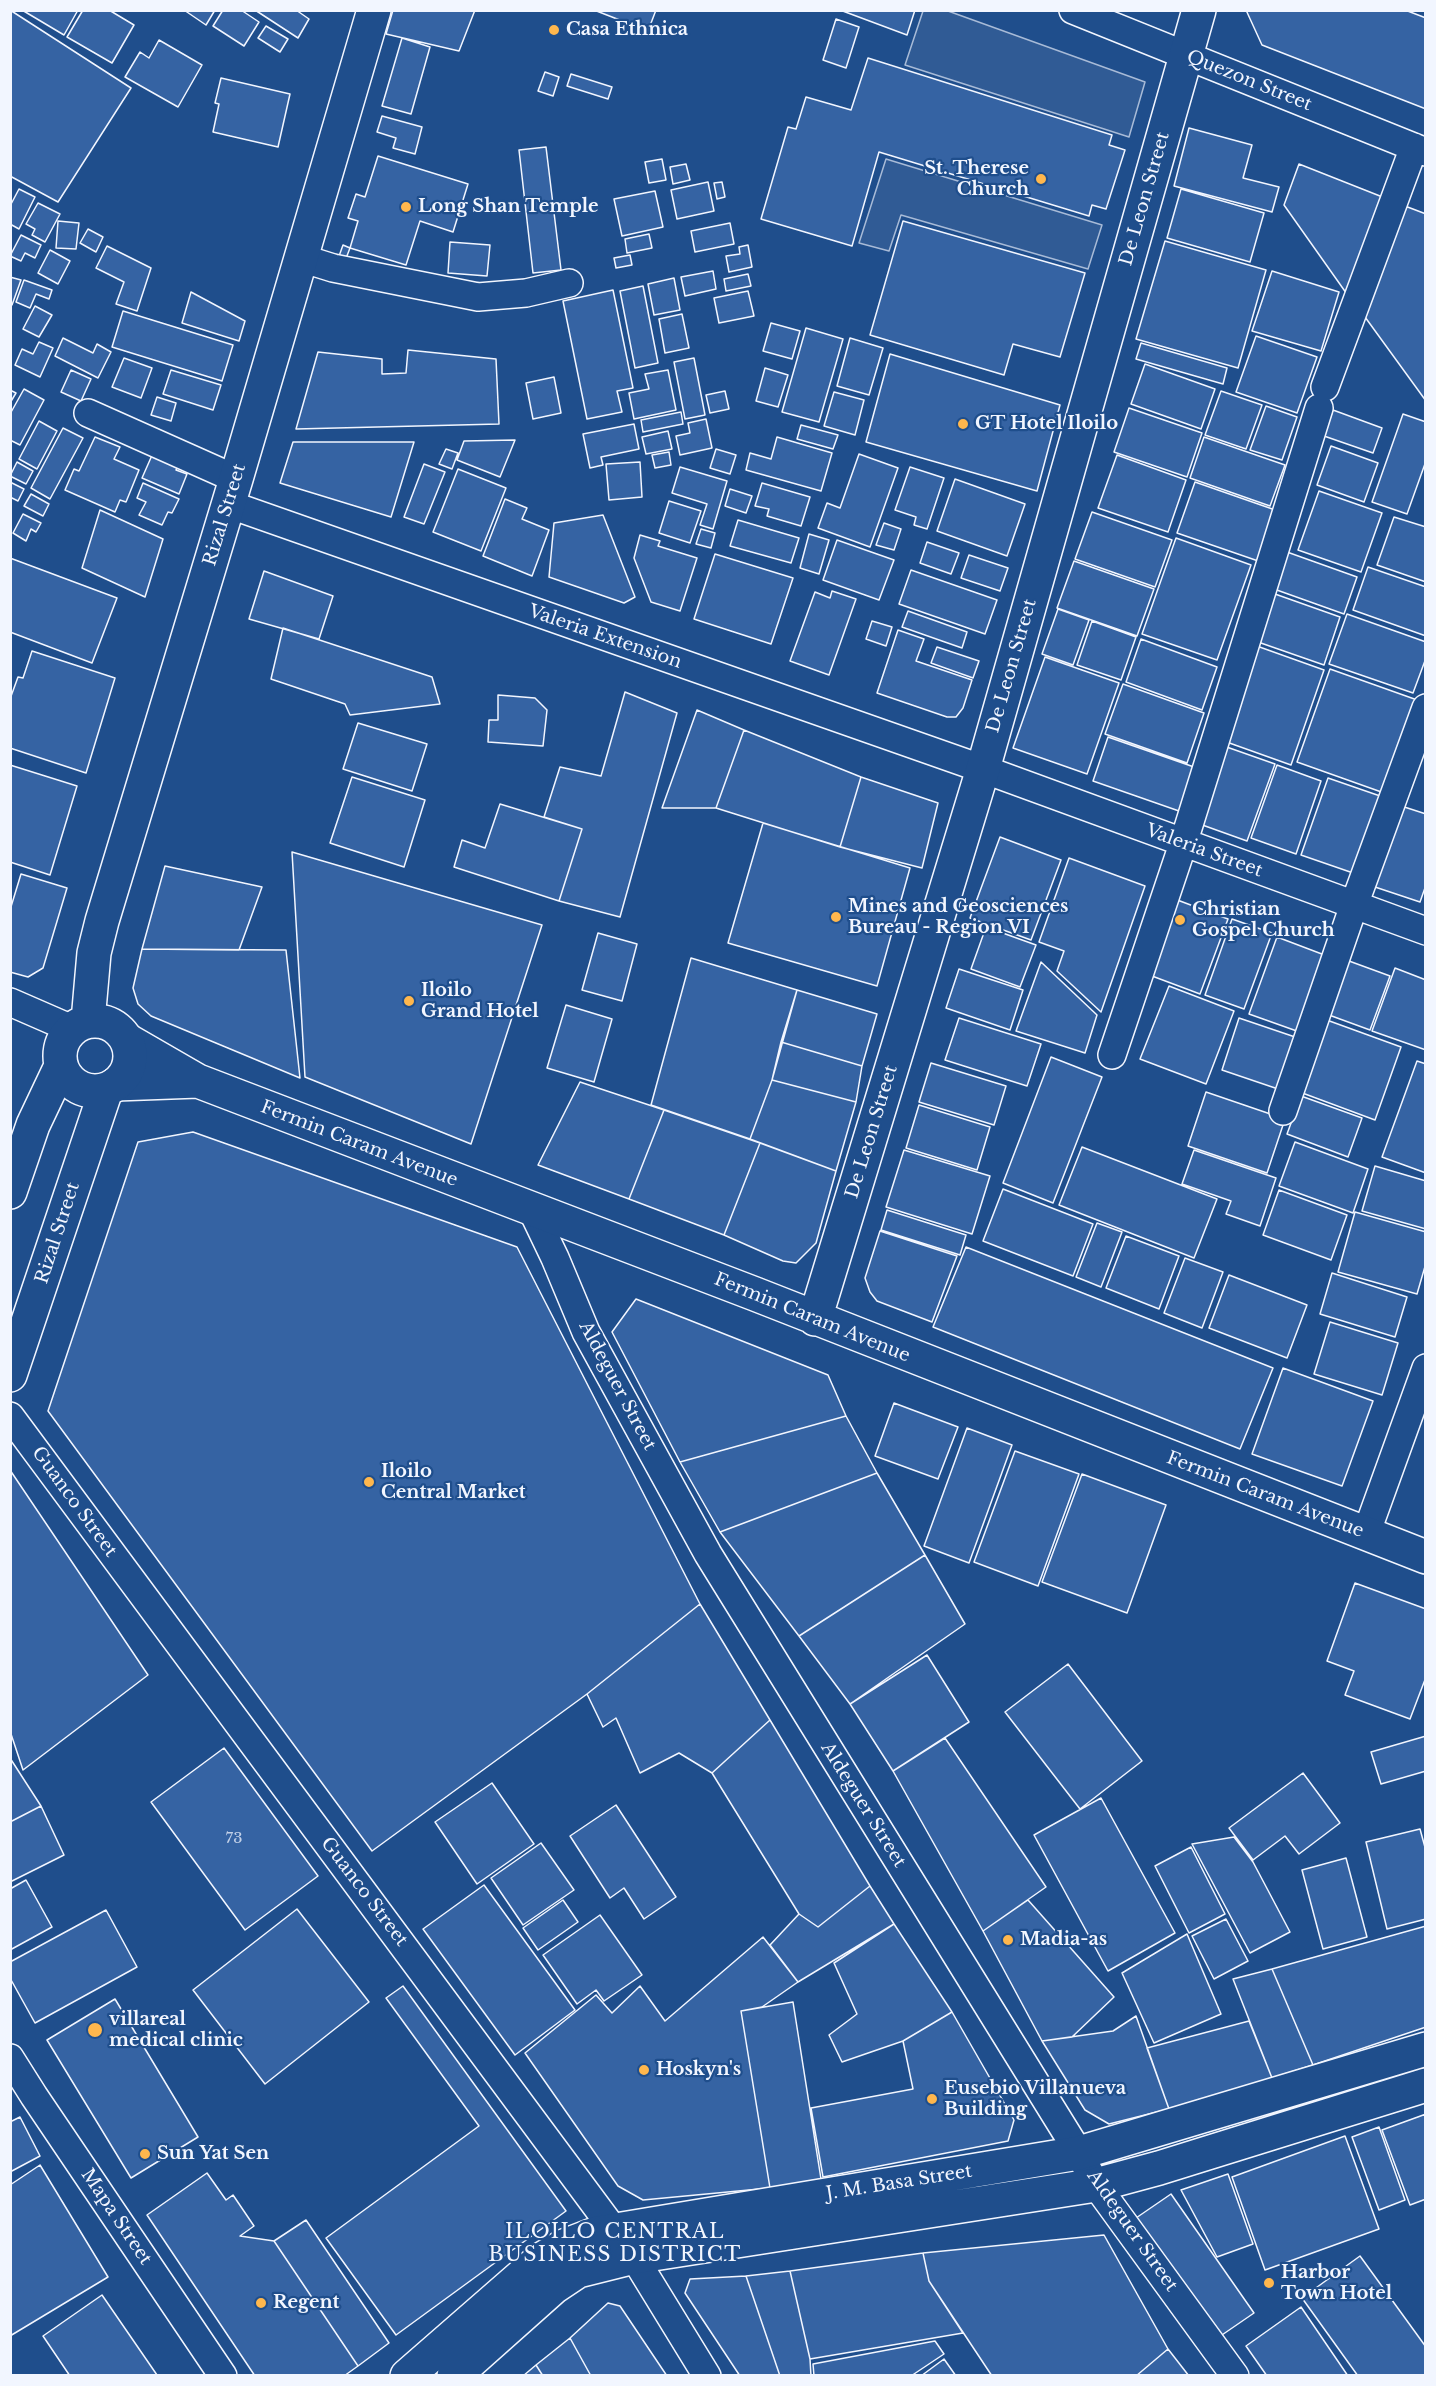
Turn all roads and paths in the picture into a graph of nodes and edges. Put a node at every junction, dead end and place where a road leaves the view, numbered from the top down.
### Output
1 (374, 10) edge
2 (1073, 10) edge
3 (1199, 10) edge
4 (1186, 55) junction
5 (1419, 149) edge
6 (301, 258) junction
7 (569, 283) dead end
8 (88, 412) dead end
9 (232, 491) junction
10 (1425, 708) edge
11 (983, 769) junction
12 (1184, 844) junction
13 (1354, 905) junction
14 (1425, 931) edge
15 (10, 1002) edge
16 (80, 1025) junction
17 (127, 1040) junction
18 (1112, 1055) dead end
19 (61, 1066) junction
20 (198, 1081) junction
21 (111, 1087) junction
22 (1283, 1111) dead end
23 (10, 1192) edge
24 (532, 1210) junction
25 (815, 1319) junction
26 (1425, 1368) edge
27 (10, 1375) edge
28 (10, 1416) edge
29 (1365, 1534) junction
30 (1425, 1557) edge
31 (1425, 2049) edge
32 (10, 2058) edge
33 (1425, 2085) edge
34 (1079, 2153) junction
35 (1096, 2185) junction
36 (614, 2231) junction
37 (634, 2257) junction
38 (223, 2376) edge
39 (407, 2376) edge
40 (454, 2376) edge
41 (707, 2376) edge
42 (1235, 2376) edge

1 - 6 main road, Rizal Street
2 - 4 street, Quezon Street
3 - 4 main road, De Leon Street
4 - 5 street, Quezon Street
4 - 11 main road, De Leon Street
5 - 12 street
6 - 7 street
6 - 9 main road, Rizal Street
8 - 9 street, Valeria Extension
9 - 11 street, Valeria Extension
9 - 16 main road, Rizal Street
10 - 13 street
11 - 12 street, Valeria Street
11 - 25 main road, De Leon Street
12 - 13 street, Valeria Street
12 - 18 street
13 - 14 street, Valeria Street
13 - 22 street
15 - 16 street
16 - 17 main road
16 - 19 main road
17 - 20 main road, Fermin Caram Avenue
17 - 21 main road
19 - 21 main road
19 - 23 main road
20 - 21 main road, Fermin Caram Avenue
20 - 24 main road, Fermin Caram Avenue
21 - 27 main road, Rizal Street
24 - 25 main road, Fermin Caram Avenue
24 - 34 street, Aldeguer Street
25 - 29 main road, Fermin Caram Avenue
26 - 29 street
28 - 36 street, Guanco Street
29 - 30 main road, Fermin Caram Avenue
31 - 34 main road, J. M. Basa Street
32 - 38 street, Mapa Street
33 - 35 main road, J. M. Basa Street
34 - 35 street, Aldeguer Street
34 - 36 main road, J. M. Basa Street
35 - 37 main road, J. M. Basa Street
35 - 42 street, Aldeguer Street
36 - 37 street, Guanco Street
36 - 39 main road, J. M. Basa Street
37 - 40 main road, J. M. Basa Street
37 - 41 street, Guanco Street

